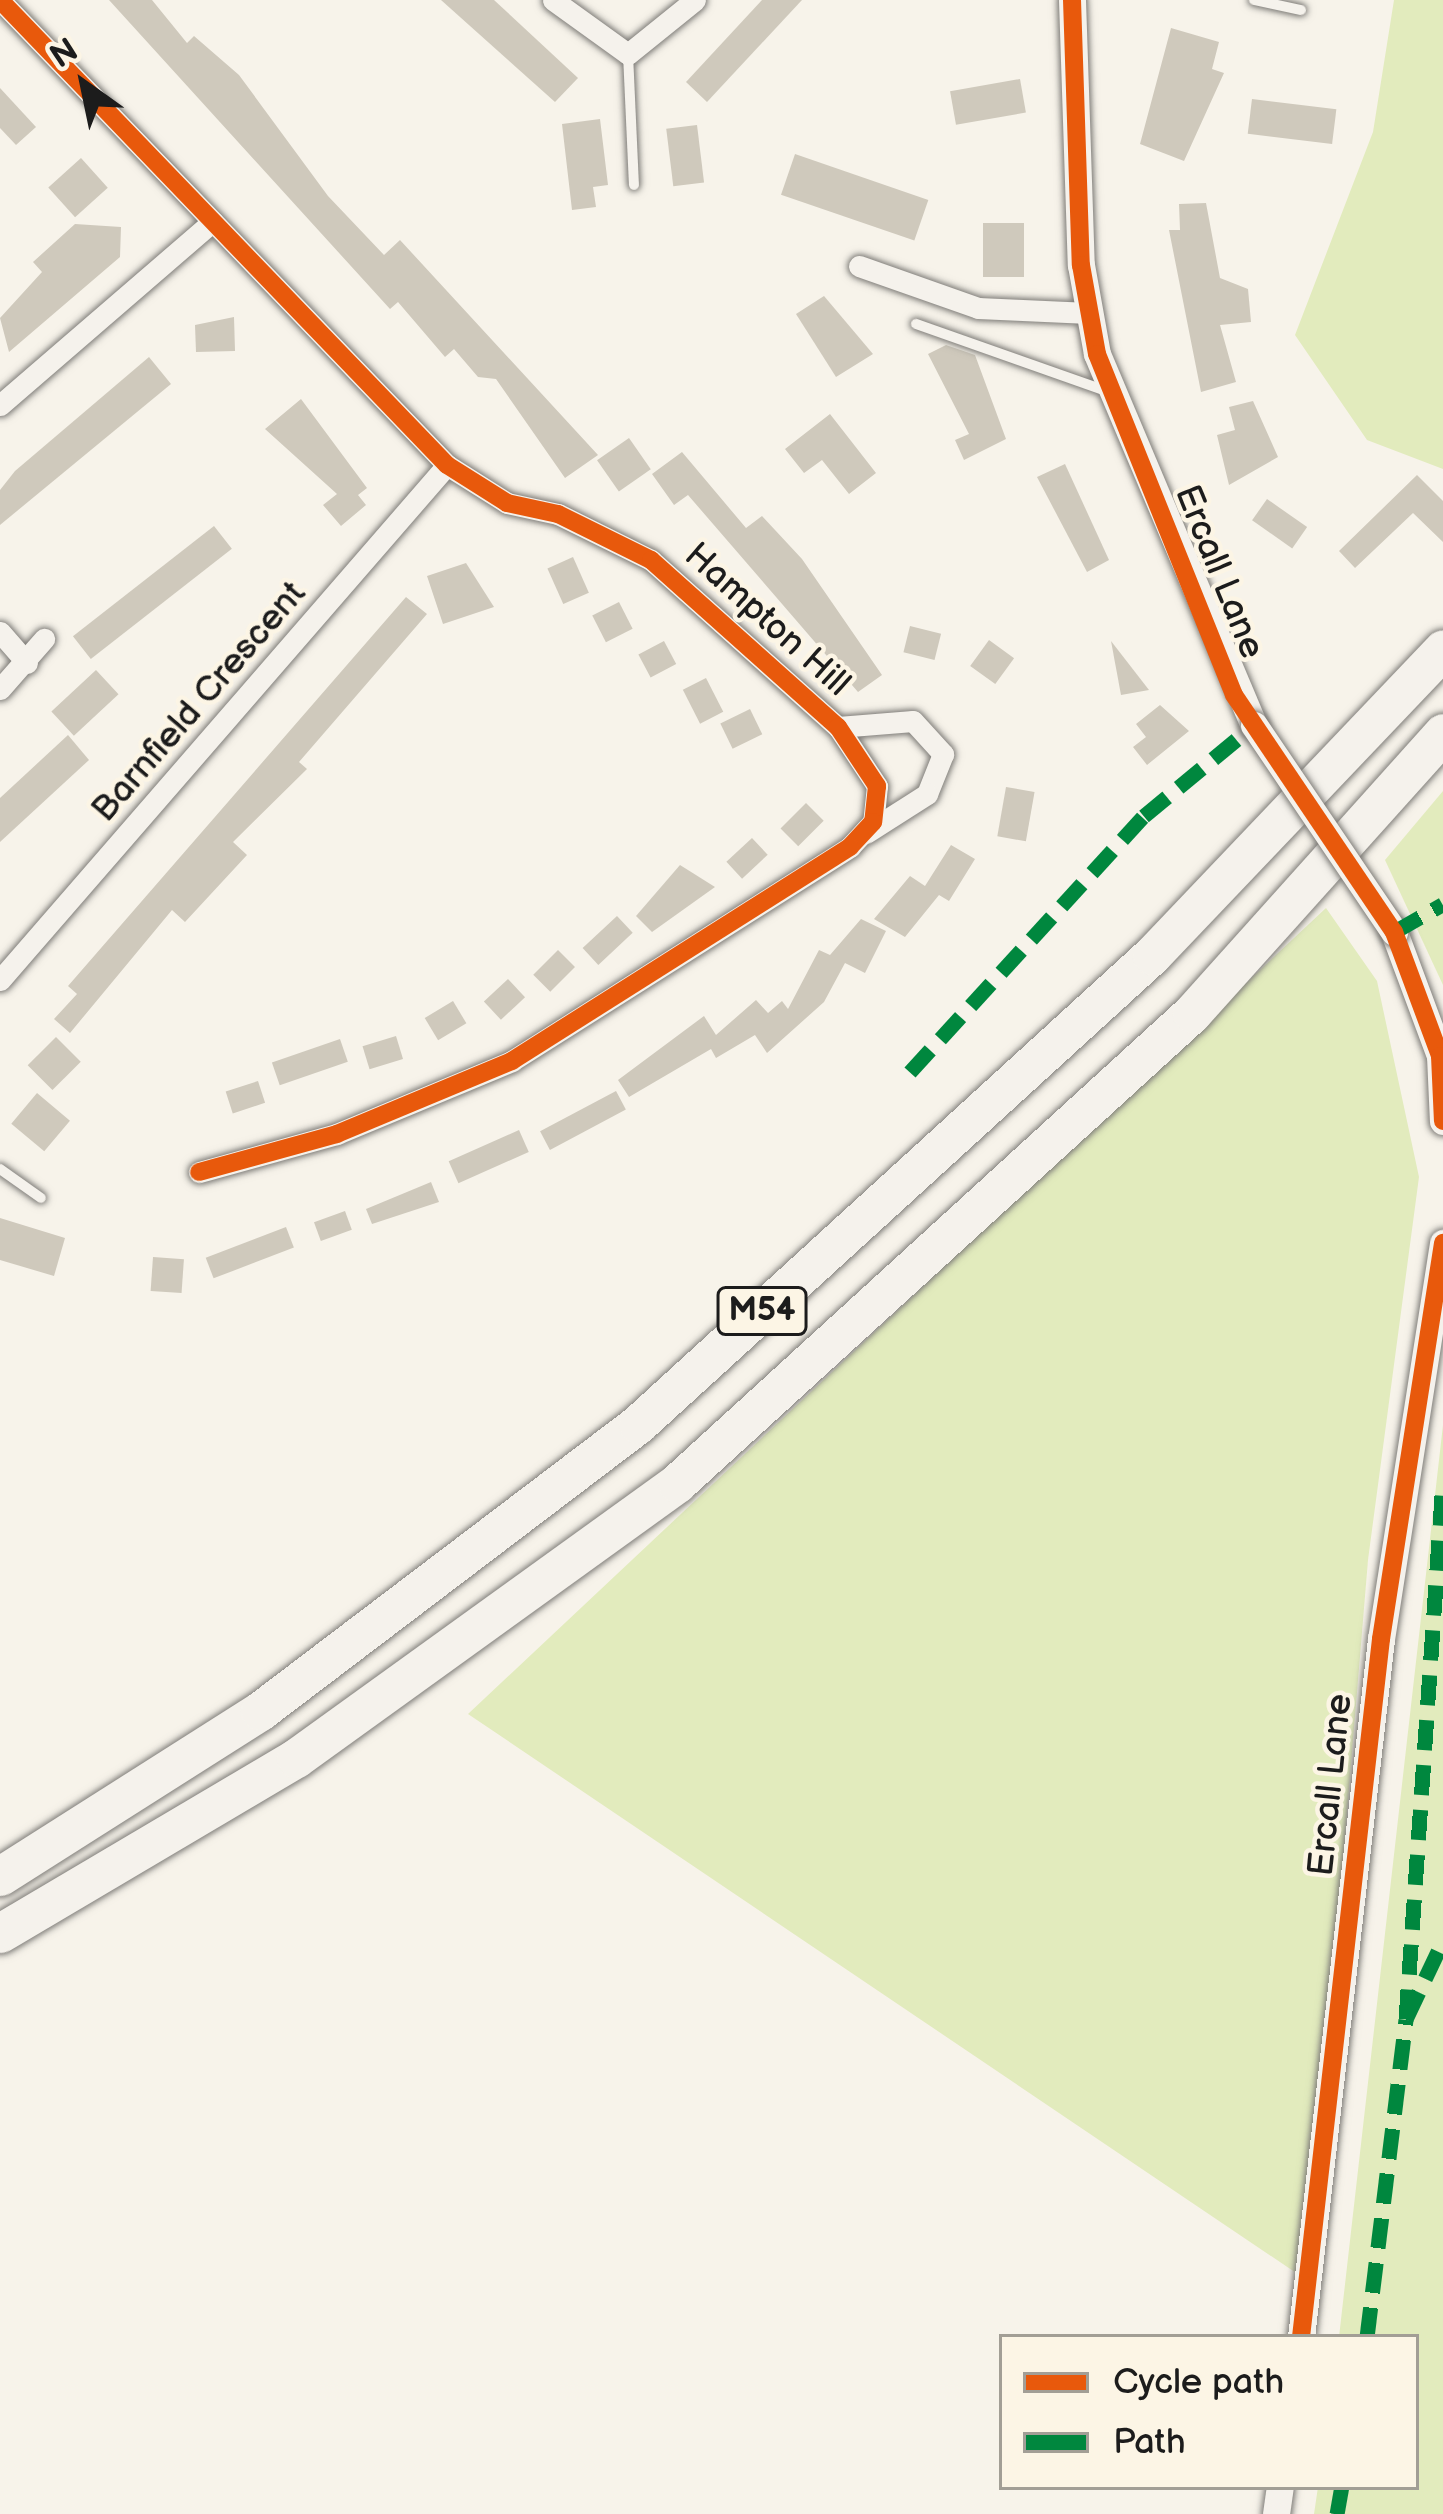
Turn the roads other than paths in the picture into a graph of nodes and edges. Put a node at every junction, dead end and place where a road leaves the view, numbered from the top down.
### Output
1 (0, 0) edge
2 (553, 0) edge
3 (695, 0) edge
4 (1072, 0) edge
5 (1254, 0) edge
6 (1300, 10) dead end
7 (628, 54) junction
8 (634, 185) dead end
9 (213, 221) junction
10 (859, 266) dead end
11 (1090, 313) junction
12 (916, 324) dead end
13 (1112, 393) junction
14 (0, 405) edge
15 (447, 465) junction
16 (0, 632) edge
17 (44, 639) dead end
18 (1443, 649) edge
19 (27, 664) junction
20 (0, 688) edge
21 (838, 727) junction
22 (1443, 733) edge
23 (862, 836) junction
24 (0, 980) edge
25 (1443, 1121) edge
26 (0, 1168) edge
27 (199, 1172) dead end
28 (41, 1198) dead end
29 (1443, 1243) edge
30 (0, 1876) edge
31 (0, 1933) edge
32 (1301, 2334) edge

1 - 9 street, Hampton Hill
2 - 7 street
3 - 7 street
4 - 11 street, Ercall Lane
5 - 6 lane
7 - 8 lane
9 - 14 street
9 - 15 street, Hampton Hill
10 - 11 street
11 - 13 street, Ercall Lane
12 - 13 lane
13 - 25 street, Ercall Lane, bridge
15 - 21 street, Hampton Hill
15 - 24 street, Barnfield Crescent
16 - 19 street
17 - 19 street
18 - 30 highway, M54
19 - 20 street
21 - 23 street, Hampton Hill
21 - 23 street, Hampton Hill
22 - 31 highway, M54
23 - 27 street, Hampton Hill
26 - 28 lane
29 - 32 street, Ercall Lane

